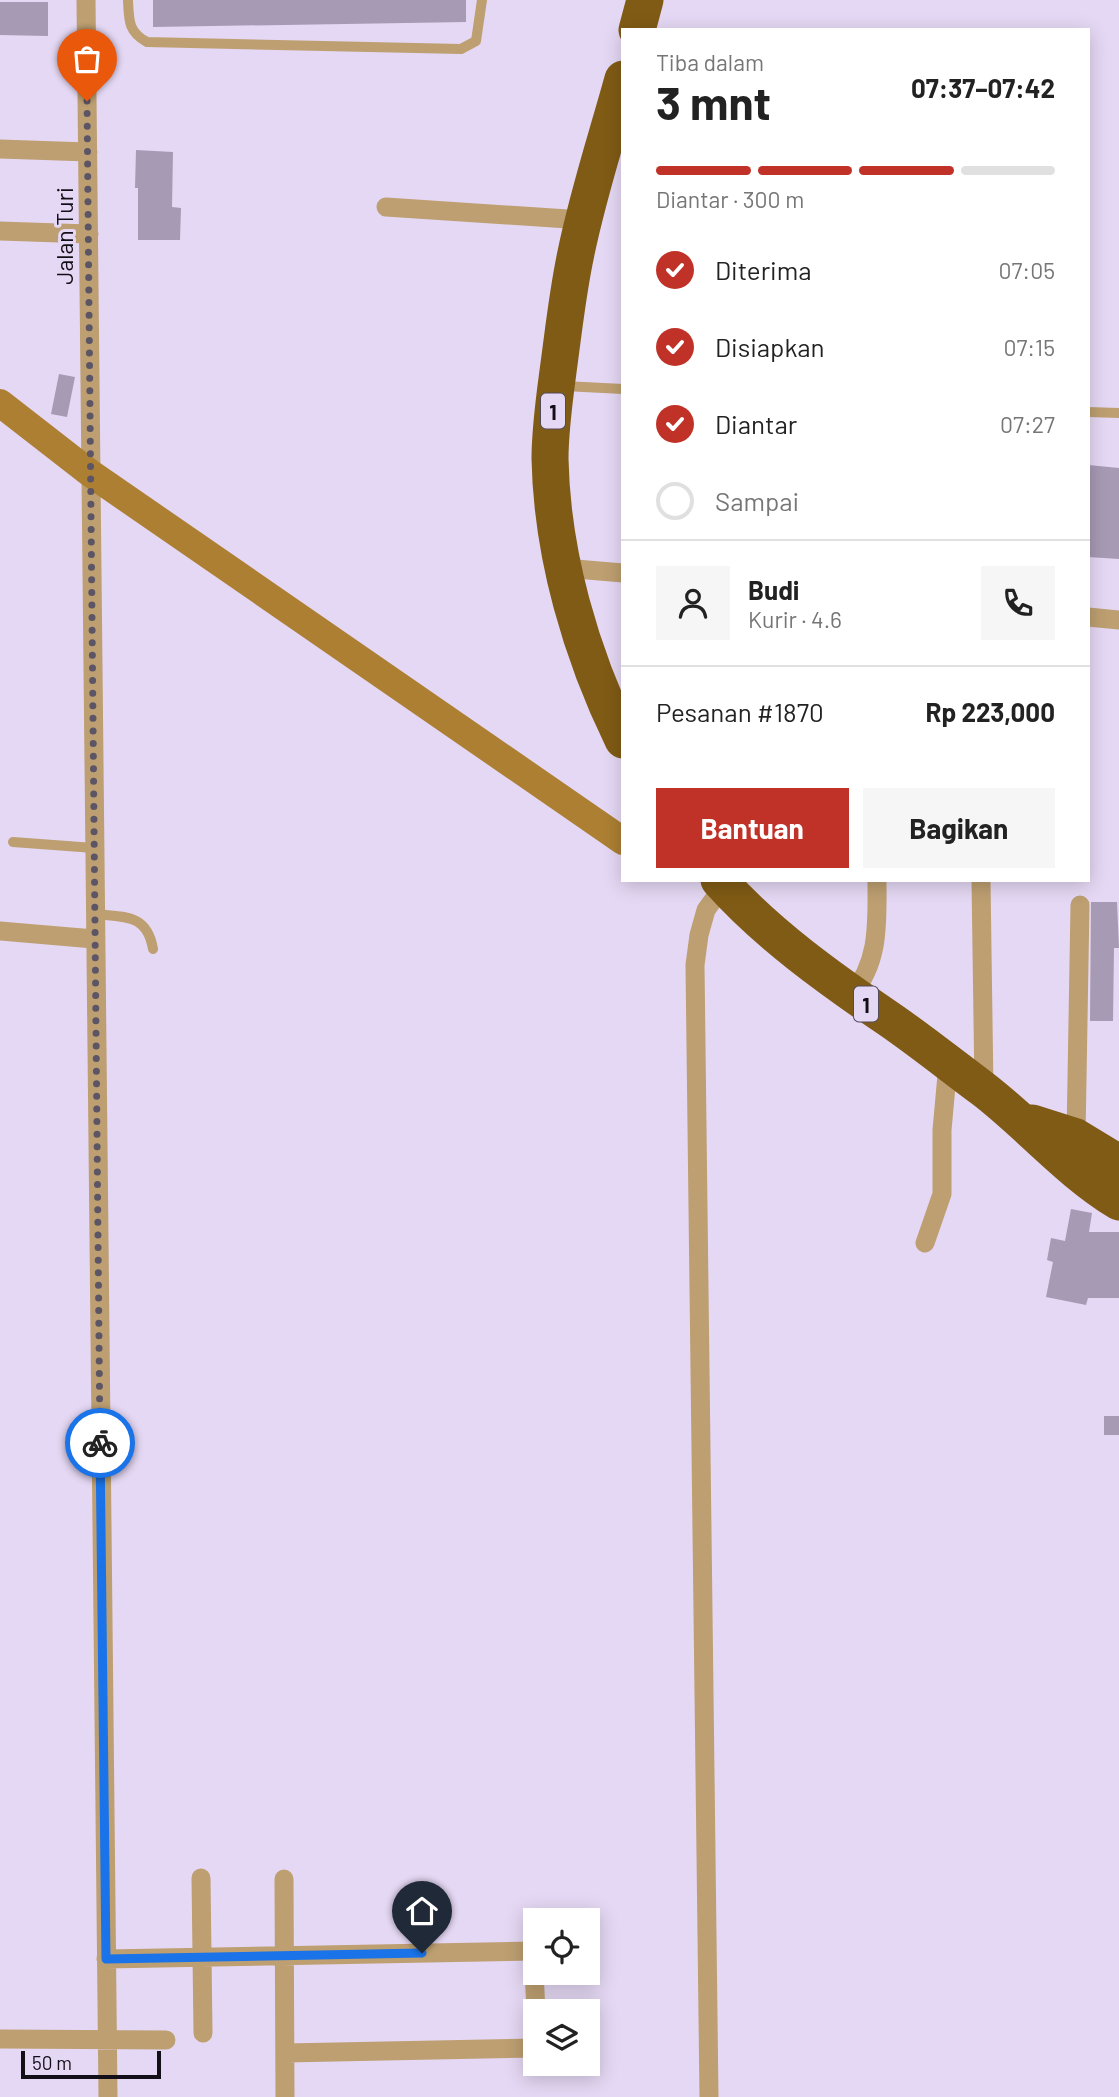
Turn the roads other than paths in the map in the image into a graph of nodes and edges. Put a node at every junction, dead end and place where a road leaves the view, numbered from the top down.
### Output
1 (86, 0) edge
2 (128, 0) edge
3 (482, 0) edge
4 (645, 0) edge
5 (638, 28) edge
6 (621, 93) edge
7 (0, 149) edge
8 (613, 149) edge
9 (88, 152) junction
10 (386, 207) dead end
11 (583, 220) junction
12 (0, 231) edge
13 (89, 234) junction
14 (556, 385) junction
15 (621, 388) edge
16 (0, 403) edge
17 (1090, 412) edge
18 (1119, 413) edge
19 (90, 472) junction
20 (565, 568) junction
21 (621, 573) edge
22 (1090, 617) edge
23 (1119, 620) edge
24 (621, 736) edge
25 (617, 827) edge
26 (13, 842) dead end
27 (94, 848) junction
28 (877, 882) edge
29 (981, 882) edge
30 (722, 883) edge
31 (1080, 905) dead end
32 (94, 914) junction
33 (0, 931) edge
34 (94, 939) junction
35 (153, 949) dead end
36 (851, 995) junction
37 (948, 1064) junction
38 (984, 1090) junction
39 (1021, 1119) junction
40 (1076, 1137) junction
41 (1119, 1163) edge
42 (1119, 1202) edge
43 (925, 1243) dead end
44 (201, 1878) dead end
45 (284, 1879) dead end
46 (284, 1956) junction
47 (202, 1957) junction
48 (106, 1959) junction
49 (535, 1999) edge
50 (204, 2033) dead end
51 (0, 2039) edge
52 (166, 2040) dead end
53 (107, 2041) junction
54 (523, 2048) edge
55 (285, 2053) junction
56 (108, 2097) edge
57 (285, 2097) edge
58 (709, 2097) edge

1 - 9 street, Jalan Turi
2 - 3 lane
4 - 5 highway
6 - 8 highway, 1
7 - 9 street
8 - 11 highway, 1
9 - 13 street, Jalan Turi
10 - 11 street
11 - 14 highway, 1
12 - 13 street
13 - 19 street, Jalan Turi
14 - 15 lane
14 - 20 highway, 1
16 - 19 street
17 - 18 lane
19 - 25 street
19 - 27 street, Jalan Turi
20 - 21 street
20 - 24 highway, 1
22 - 23 street
26 - 27 lane
27 - 32 street, Jalan Turi
28 - 36 street
29 - 38 street
30 - 36 highway, 1
30 - 58 street
31 - 40 street
32 - 34 street, Jalan Turi
32 - 35 lane
33 - 34 street
34 - 48 street, Jalan Turi
36 - 37 highway, 1
37 - 38 highway, 1
37 - 43 street
38 - 39 highway, 1
39 - 40 highway, 1
39 - 42 highway, 1
40 - 41 highway, 1
44 - 47 street
45 - 46 street
46 - 47 street
46 - 49 street
46 - 55 street
47 - 48 street
47 - 50 street
48 - 53 street, Jalan Turi
51 - 53 street
52 - 53 street
53 - 56 street, Jalan Turi
54 - 55 street
55 - 57 street

